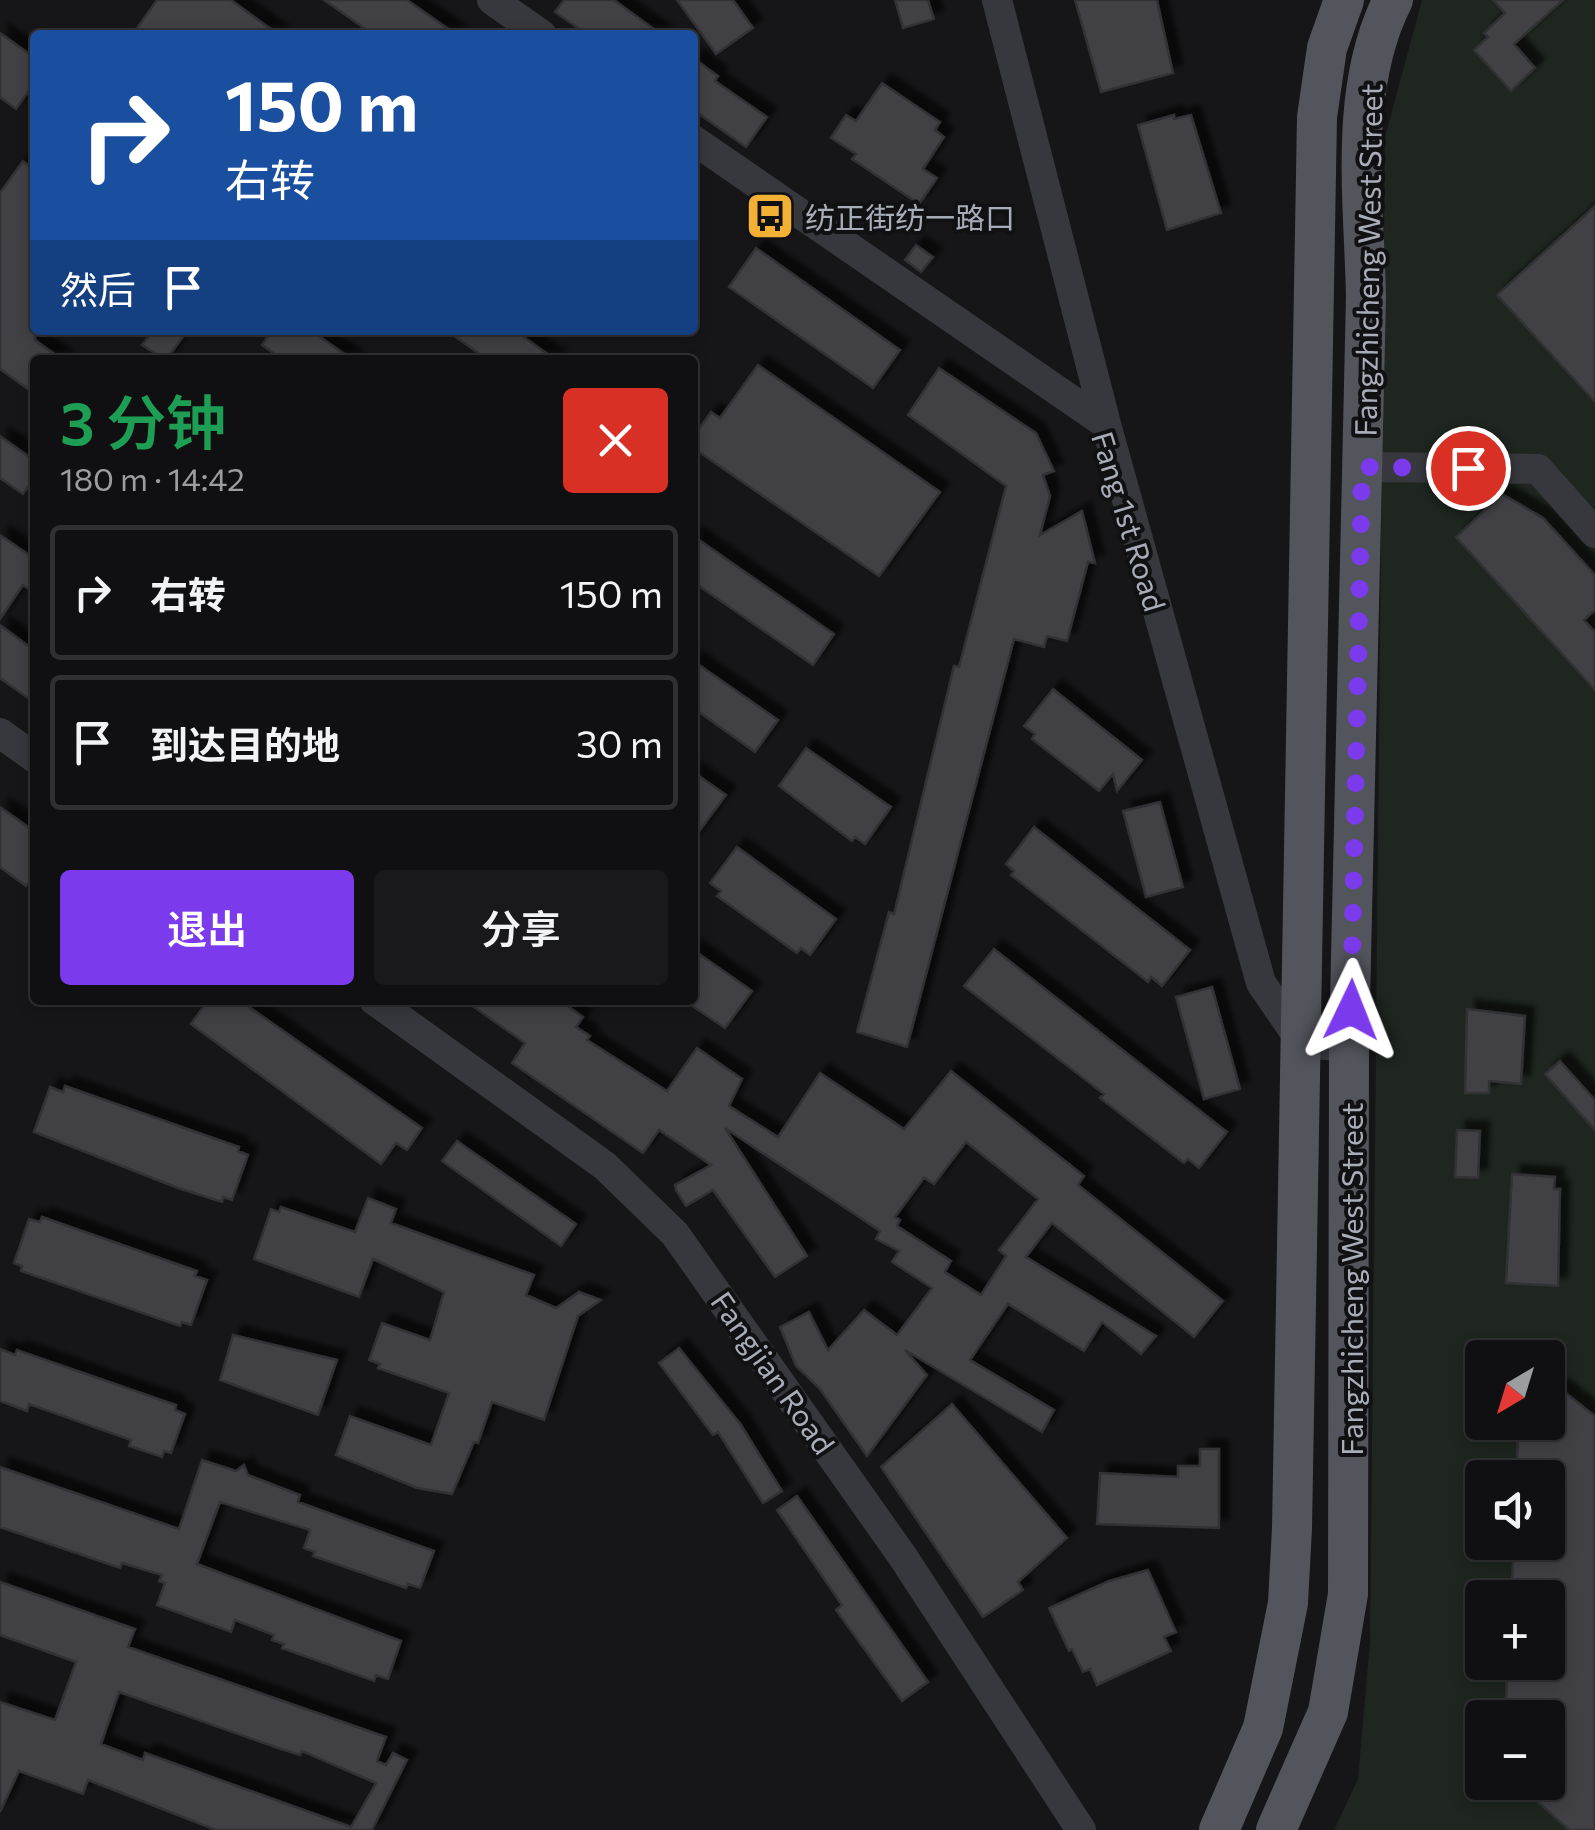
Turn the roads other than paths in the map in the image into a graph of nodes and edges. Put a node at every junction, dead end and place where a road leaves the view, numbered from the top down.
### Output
1 (492, 0) edge
2 (997, 0) edge
3 (1344, 0) edge
4 (1393, 0) edge
5 (535, 30) edge
6 (698, 143) edge
7 (1106, 424) junction
8 (1362, 467) junction
9 (1595, 533) edge
10 (0, 733) edge
11 (30, 754) edge
12 (381, 1005) edge
13 (1304, 1044) junction
14 (1349, 1046) junction
15 (1081, 1830) edge
16 (1219, 1830) edge
17 (1276, 1830) edge

1 - 5 street
2 - 7 street
3 - 13 main road, Fangzhicheng West Street
4 - 8 main road, Fangzhicheng West Street
6 - 7 street, Fang 1st Road
7 - 13 street, Fang 1st Road
8 - 9 street
8 - 14 main road, Fangzhicheng West Street
10 - 11 street
12 - 15 street, Fangjian Road
13 - 14 street
13 - 16 main road, Fangzhicheng West Street
14 - 17 main road, Fangzhicheng West Street

